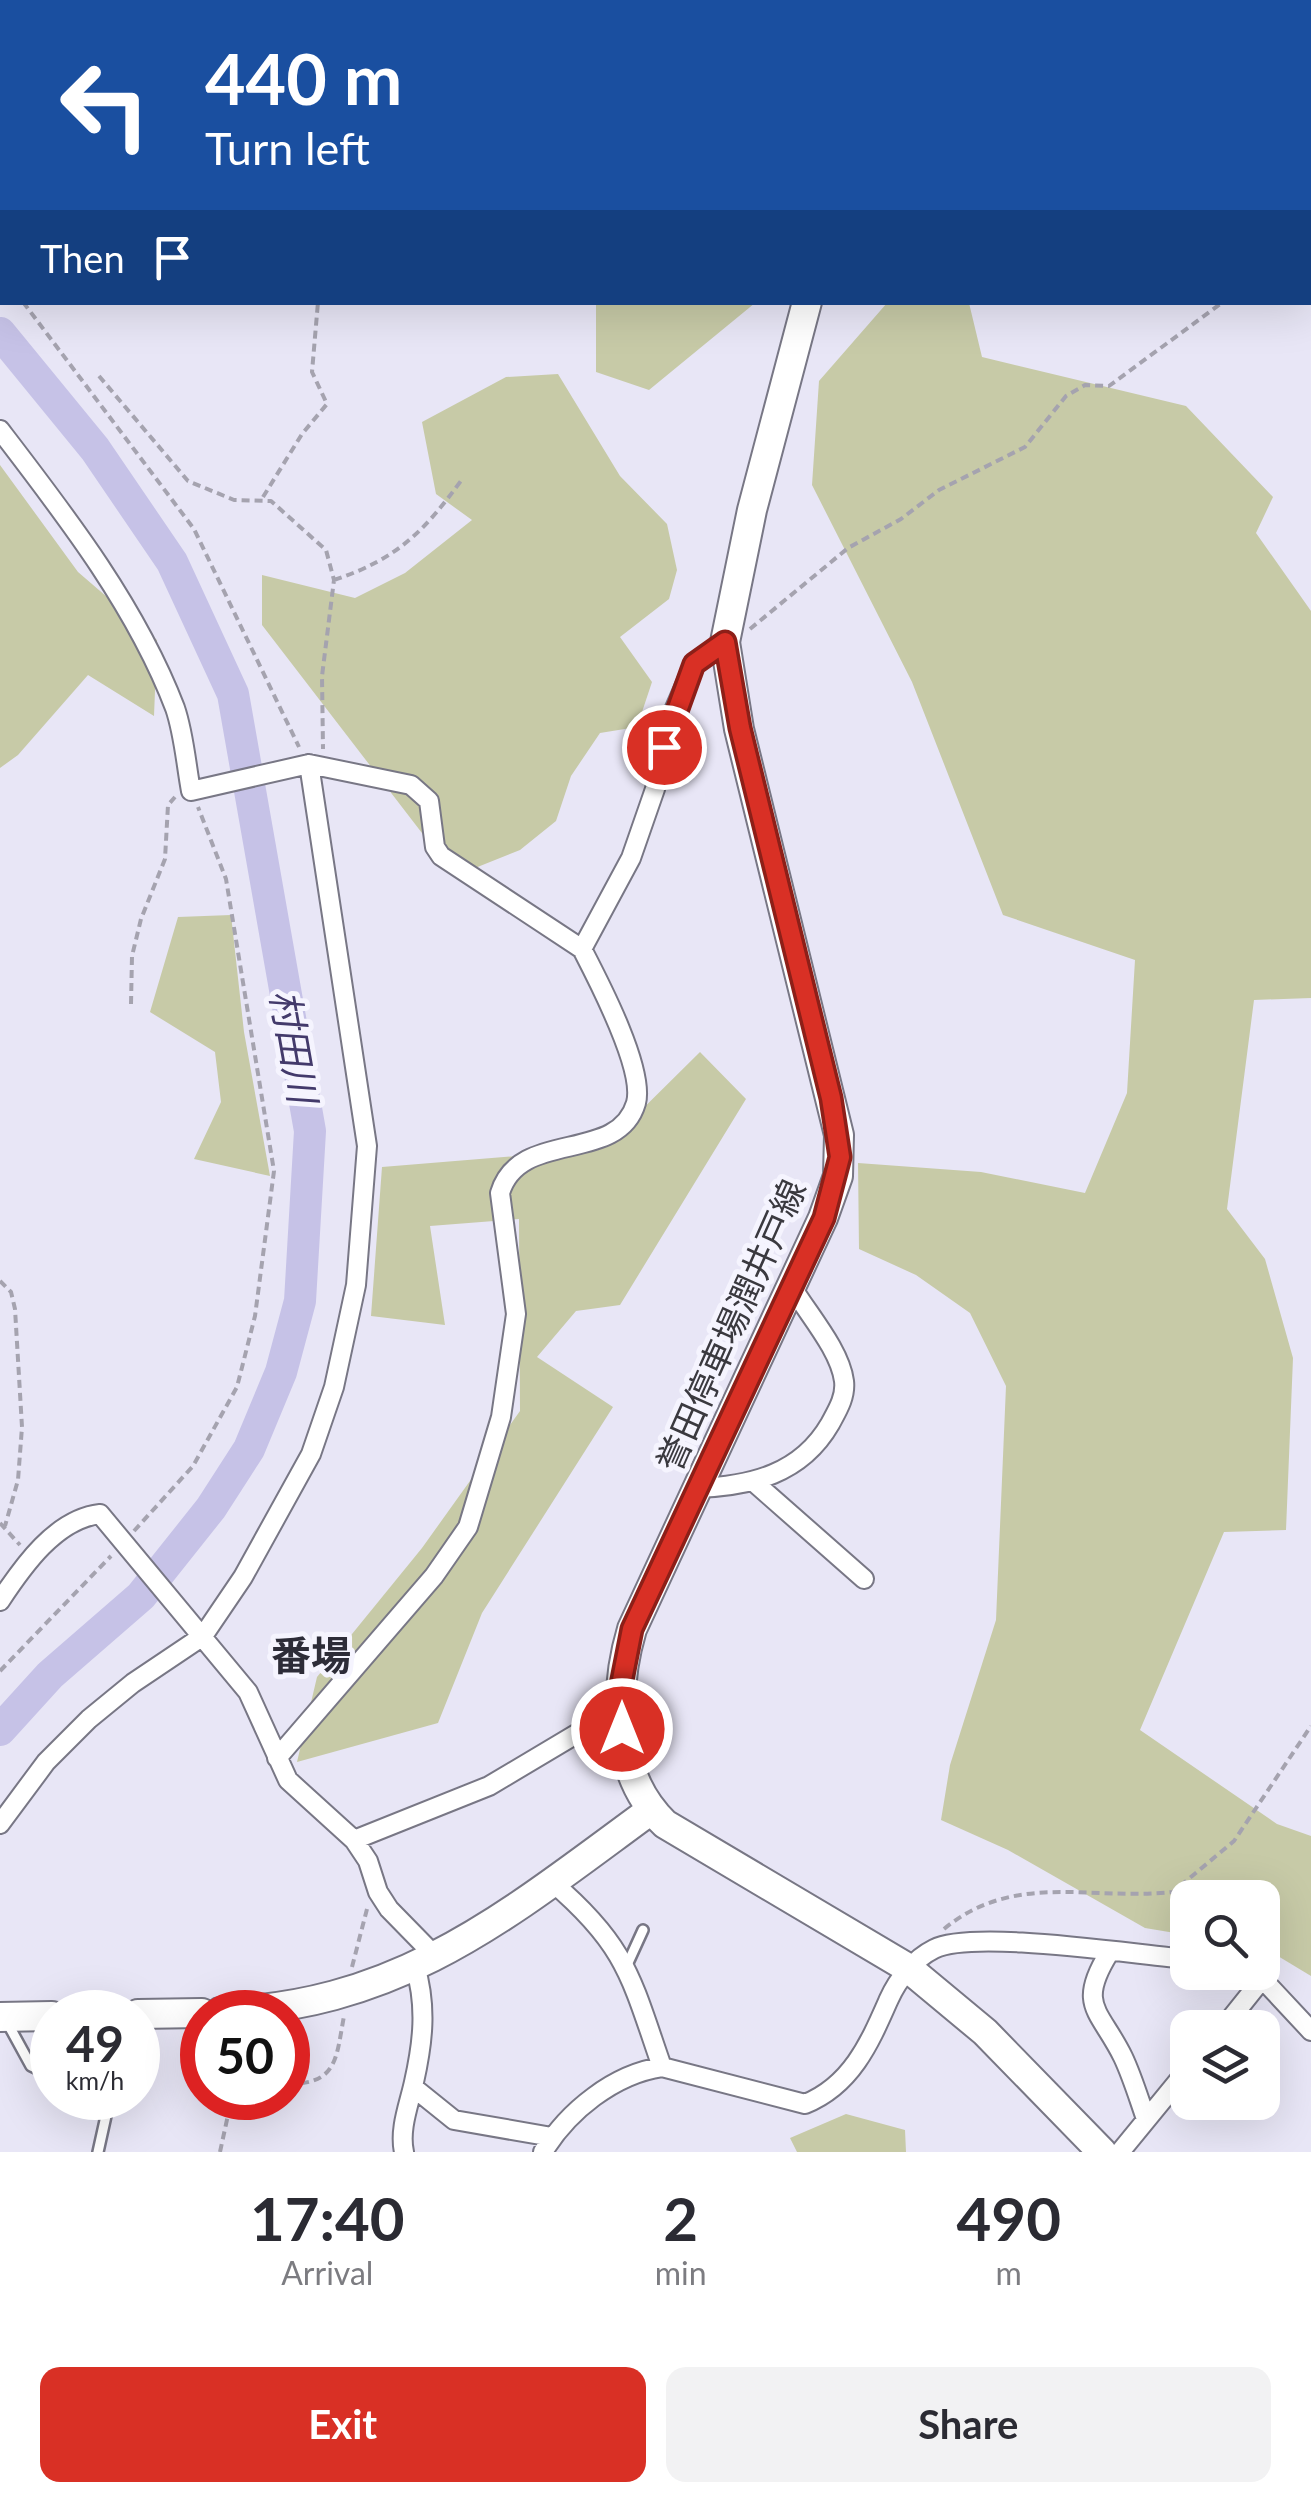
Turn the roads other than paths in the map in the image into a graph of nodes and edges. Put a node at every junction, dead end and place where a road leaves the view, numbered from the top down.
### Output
1 (806, 305) edge
2 (0, 430) edge
3 (725, 642) junction
4 (317, 765) junction
5 (582, 949) junction
6 (792, 1287) junction
7 (755, 1483) junction
8 (698, 1488) junction
9 (864, 1579) dead end
10 (0, 1601) edge
11 (203, 1636) junction
12 (620, 1708) junction
13 (278, 1758) junction
14 (651, 1810) junction
15 (0, 1824) edge
16 (354, 1840) junction
17 (552, 1882) junction
18 (643, 1930) dead end
19 (1109, 1952) junction
20 (1170, 1957) edge
21 (425, 1961) junction
22 (627, 1964) junction
23 (908, 1968) junction
24 (1274, 1990) edge
25 (310, 2003) edge
26 (30, 2016) edge
27 (2, 2017) edge
28 (1311, 2031) edge
29 (30, 2064) edge
30 (662, 2067) junction
31 (413, 2087) junction
32 (1170, 2088) edge
33 (1145, 2116) junction
34 (105, 2120) edge
35 (547, 2144) edge
36 (98, 2152) edge
37 (404, 2152) edge
38 (1102, 2152) edge
39 (1120, 2152) edge

1 - 3 main road, 誉田停車場潤井戸線
2 - 4 street
3 - 5 street
3 - 6 main road, 誉田停車場潤井戸線
4 - 5 street
4 - 11 street
5 - 13 street
6 - 7 street
6 - 8 main road, 誉田停車場潤井戸線
7 - 8 street
7 - 9 street
8 - 12 main road, 誉田停車場潤井戸線
10 - 11 street
11 - 13 street
11 - 15 street
12 - 14 main road, 誉田停車場潤井戸線
12 - 16 street
13 - 16 street
14 - 17 main road
14 - 23 main road, 誉田停車場潤井戸線
16 - 21 street
17 - 21 main road
17 - 22 street
18 - 22 lane
19 - 20 street
19 - 23 street
19 - 33 street
21 - 25 main road
21 - 31 street
22 - 30 street
23 - 30 street
23 - 38 main road, 誉田停車場潤井戸線
24 - 28 street
26 - 27 main road
27 - 29 lane
30 - 35 street
31 - 35 street
31 - 37 street
32 - 33 street
33 - 39 street
34 - 36 lane

